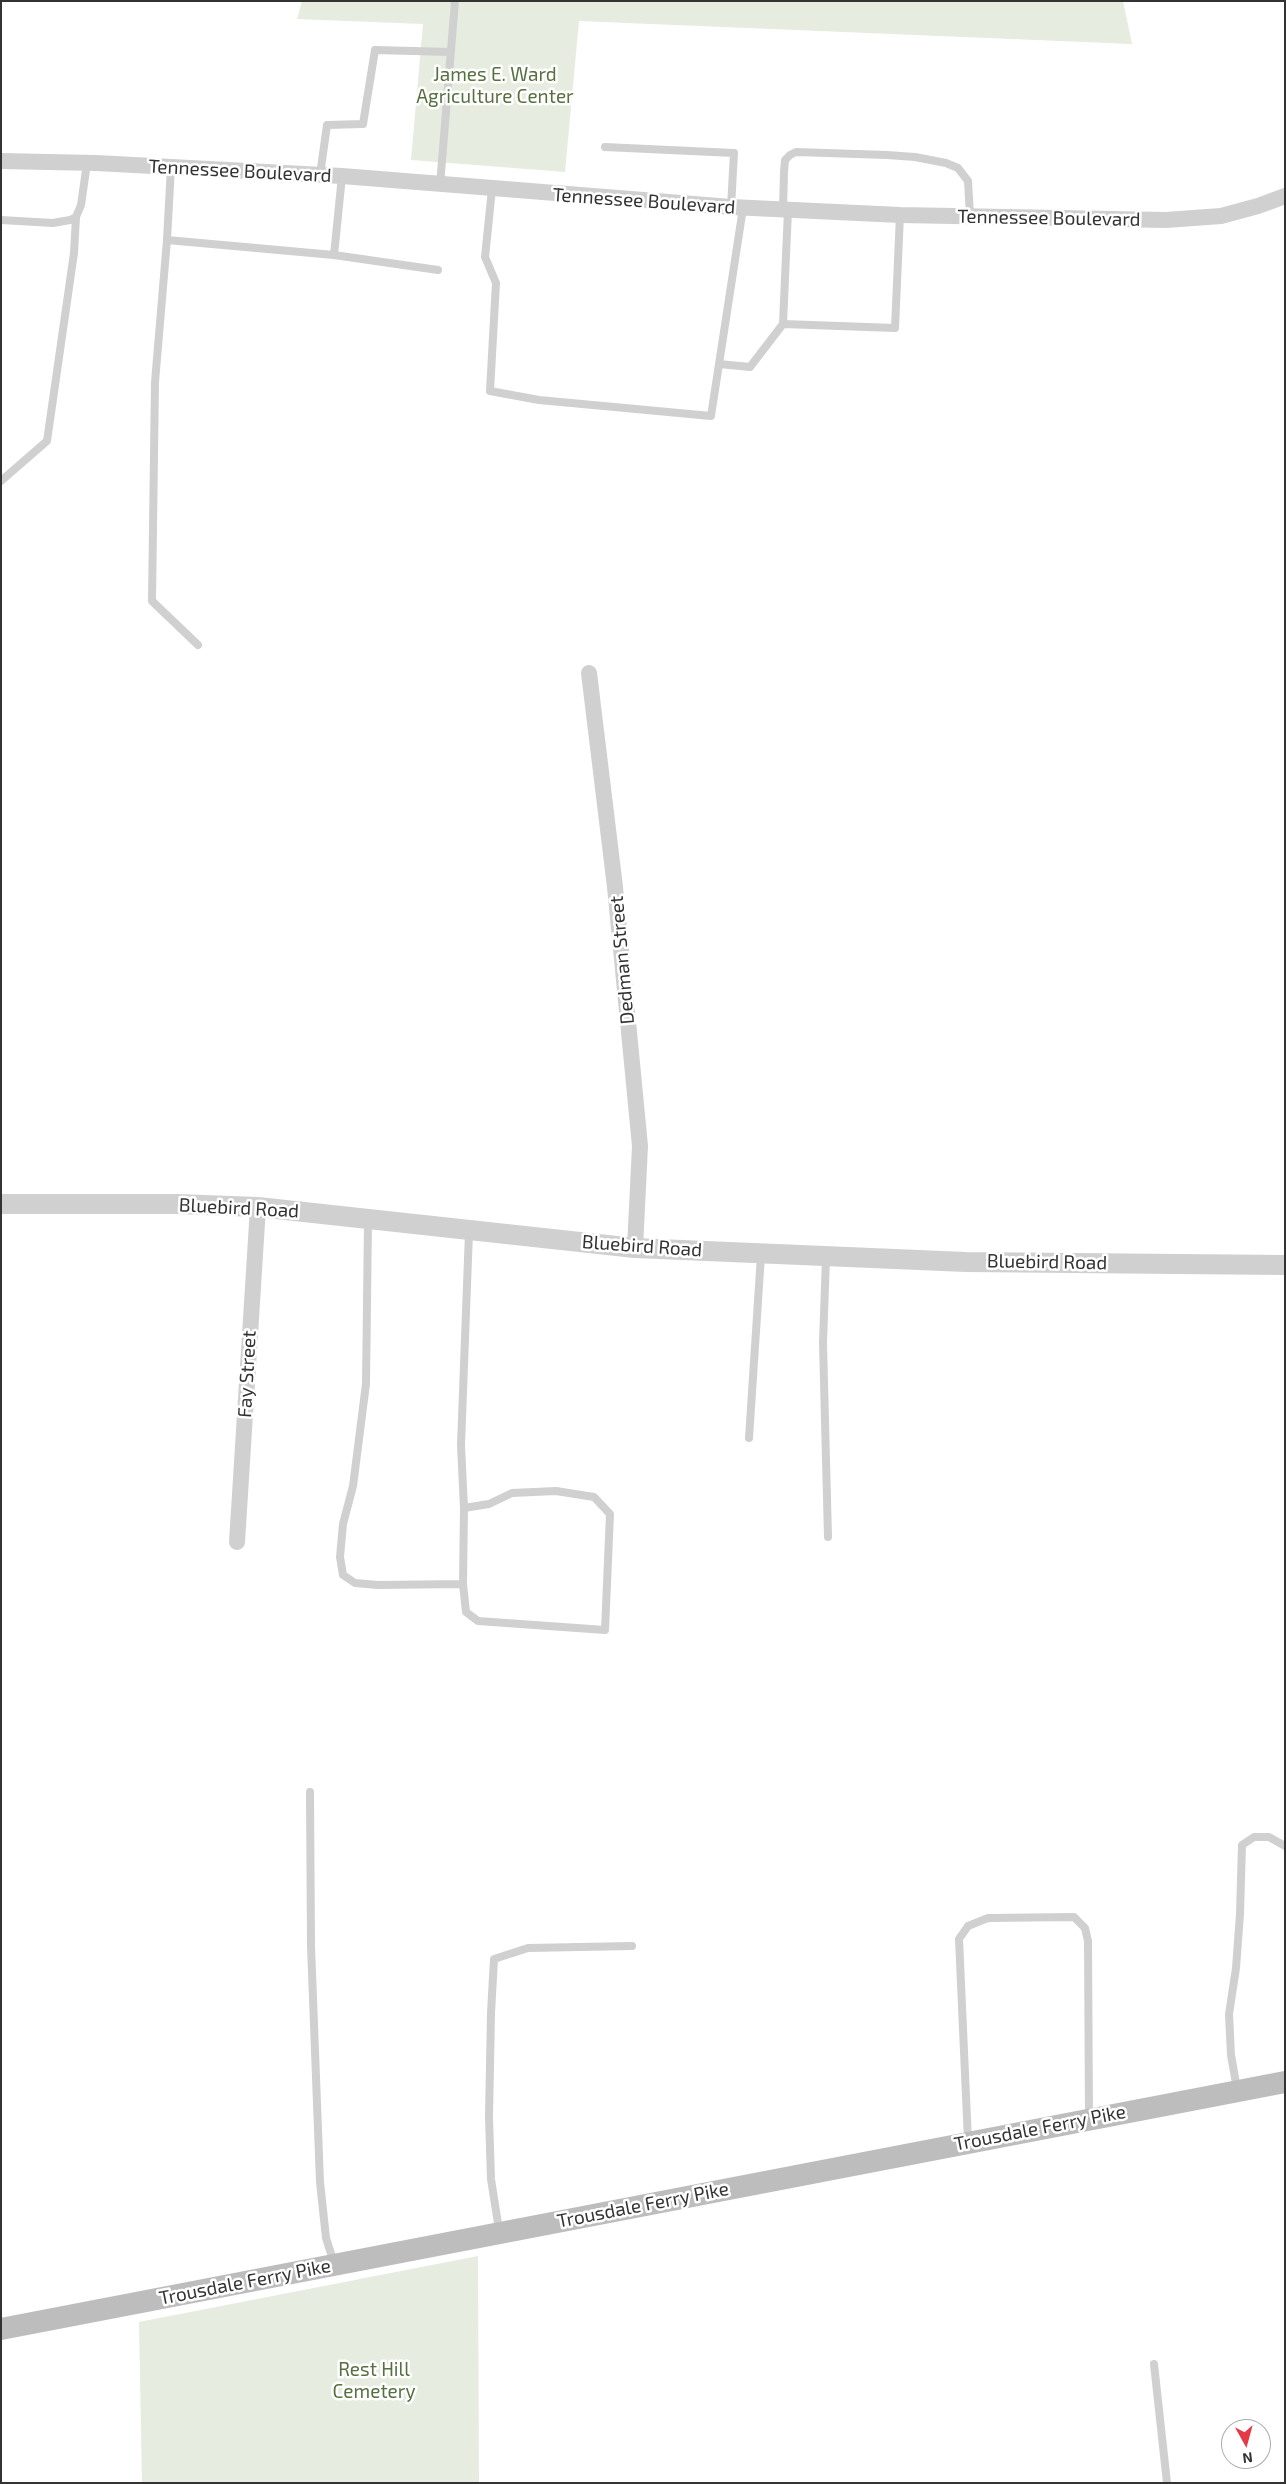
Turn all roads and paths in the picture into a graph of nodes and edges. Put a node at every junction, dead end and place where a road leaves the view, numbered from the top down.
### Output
1 (455, 1) edge
2 (451, 52) junction
3 (605, 147) dead end
4 (1, 162) edge
5 (87, 163) junction
6 (171, 167) junction
7 (320, 175) junction
8 (342, 176) junction
9 (440, 185) junction
10 (492, 189) junction
11 (1285, 196) edge
12 (737, 208) junction
13 (785, 210) junction
14 (900, 215) junction
15 (970, 216) junction
16 (76, 217) junction
17 (1, 220) edge
18 (167, 240) junction
19 (334, 255) junction
20 (438, 270) dead end
21 (783, 324) junction
22 (720, 364) junction
23 (1, 481) edge
24 (198, 644) dead end
25 (589, 673) dead end
26 (1, 1204) edge
27 (258, 1207) junction
28 (368, 1219) junction
29 (469, 1230) junction
30 (636, 1248) junction
31 (761, 1253) junction
32 (826, 1256) junction
33 (1285, 1265) edge
34 (749, 1438) dead end
35 (464, 1508) junction
36 (828, 1537) dead end
37 (237, 1542) dead end
38 (463, 1584) junction
39 (310, 1792) dead end
40 (1285, 1846) edge
41 (632, 1946) dead end
42 (1285, 2082) edge
43 (1237, 2091) junction
44 (1089, 2119) junction
45 (968, 2141) junction
46 (499, 2232) junction
47 (334, 2264) junction
48 (1, 2329) edge
49 (1154, 2364) dead end
50 (1167, 2483) edge

1 - 2 lane
2 - 7 lane
2 - 9 lane
3 - 12 lane
4 - 5 street, Tennessee Boulevard
5 - 6 street, Tennessee Boulevard
5 - 16 lane
6 - 7 street, Tennessee Boulevard
6 - 18 lane
7 - 8 street, Tennessee Boulevard
8 - 9 street, Tennessee Boulevard
8 - 19 lane
9 - 10 street, Tennessee Boulevard
10 - 12 street, Tennessee Boulevard
10 - 22 lane
11 - 15 street, Tennessee Boulevard
12 - 13 street, Tennessee Boulevard
12 - 22 lane
13 - 14 street, Tennessee Boulevard
13 - 15 lane
13 - 21 lane
14 - 15 street, Tennessee Boulevard
14 - 21 lane
16 - 17 lane
16 - 23 lane
18 - 19 lane
18 - 24 lane
19 - 20 lane
21 - 22 lane
25 - 30 street, Dedman Street
26 - 27 street, Bluebird Road
27 - 28 street, Bluebird Road
27 - 37 street, Fay Street
28 - 29 street, Bluebird Road
28 - 38 lane
29 - 30 street, Bluebird Road
29 - 35 lane
30 - 31 street, Bluebird Road
31 - 32 street, Bluebird Road
31 - 34 lane
32 - 33 street, Bluebird Road
32 - 36 lane
35 - 38 lane
35 - 38 lane
39 - 47 lane
40 - 43 lane
41 - 46 lane
42 - 43 main road, Trousdale Ferry Pike
43 - 44 main road, Trousdale Ferry Pike
44 - 45 main road, Trousdale Ferry Pike
44 - 45 lane
45 - 46 main road, Trousdale Ferry Pike
46 - 47 main road, Trousdale Ferry Pike
47 - 48 main road, Trousdale Ferry Pike
49 - 50 lane

